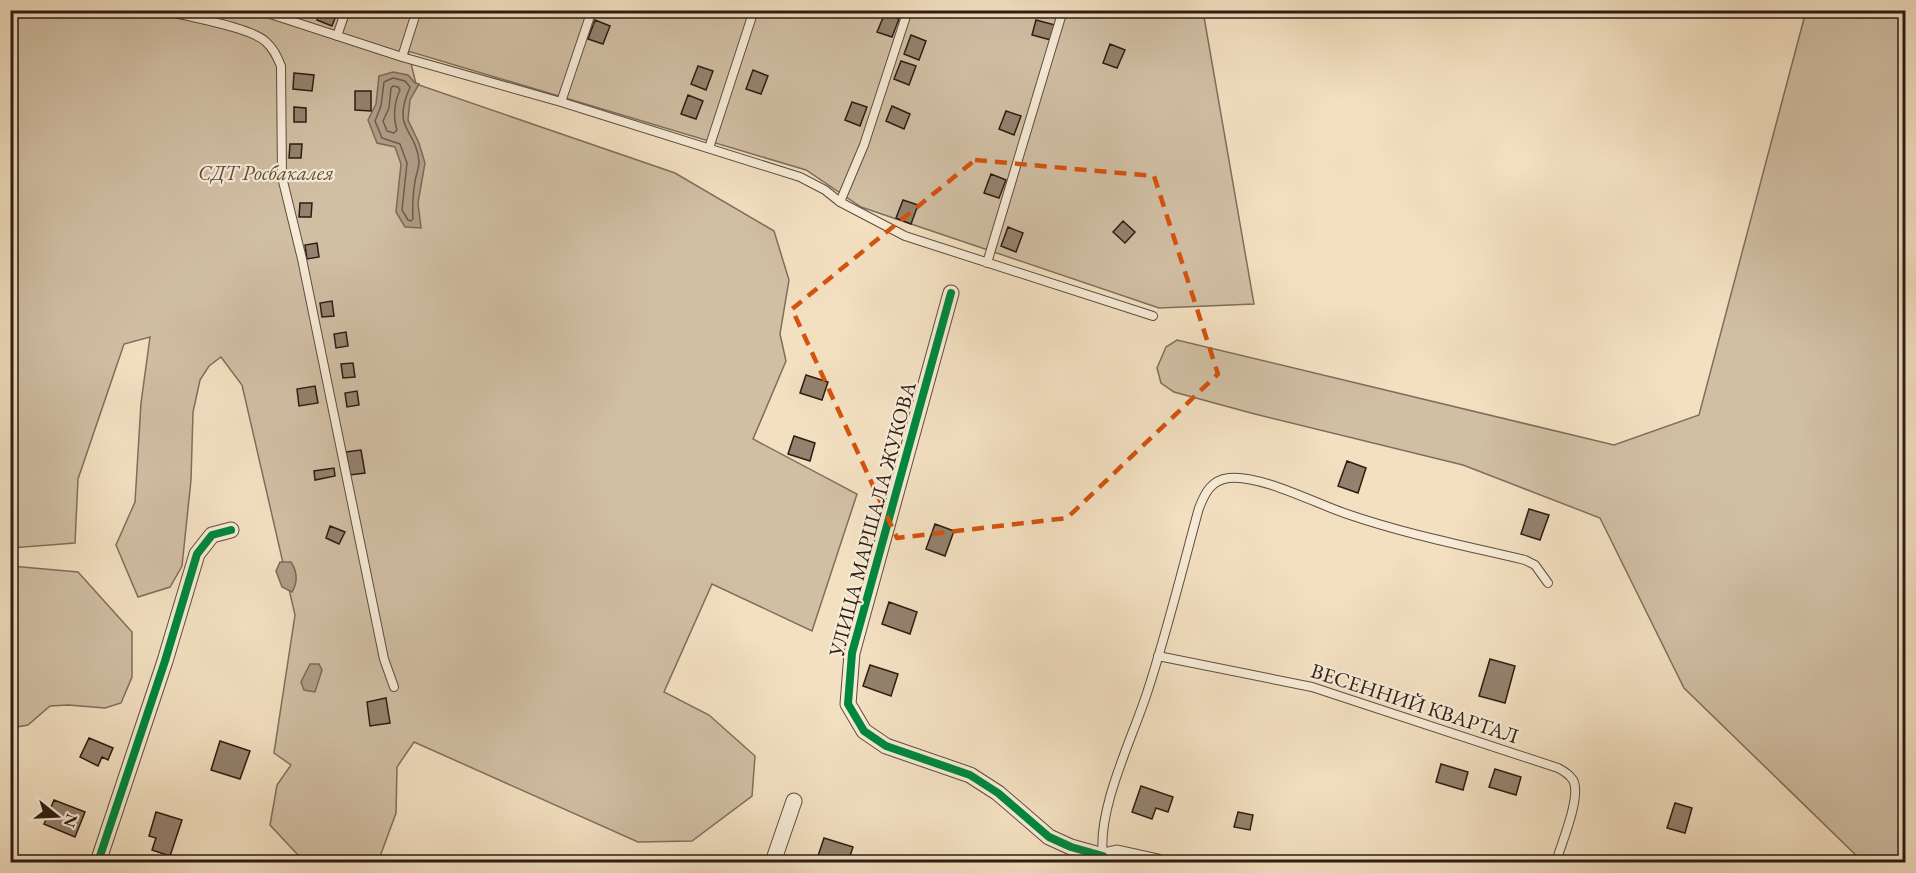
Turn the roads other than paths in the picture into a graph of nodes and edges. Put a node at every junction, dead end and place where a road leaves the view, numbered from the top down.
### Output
1 (163, 10) edge
2 (258, 10) edge
3 (346, 10) edge
4 (417, 10) edge
5 (592, 10) edge
6 (754, 10) edge
7 (908, 10) edge
8 (1063, 10) edge
9 (337, 36) junction
10 (402, 57) junction
11 (561, 102) junction
12 (709, 148) junction
13 (840, 202) junction
14 (987, 263) junction
15 (951, 293) dead end
16 (1153, 316) dead end
17 (231, 530) dead end
18 (1548, 584) dead end
19 (1158, 656) junction
20 (394, 687) dead end
21 (794, 801) dead end
22 (1102, 859) edge
23 (1155, 861) edge
24 (98, 862) edge
25 (772, 862) edge
26 (1556, 862) edge

1 - 20 lane
2 - 9 lane
3 - 9 lane
4 - 10 lane
5 - 11 lane
6 - 12 lane
7 - 13 lane
8 - 14 lane
9 - 10 lane
10 - 11 lane
11 - 12 lane
12 - 13 lane
13 - 14 lane
14 - 16 lane
15 - 22 street, УЛИЦА МАРШАЛА ЖУКОВА
17 - 24 street
18 - 19 lane
19 - 22 lane
19 - 26 lane, ВЕСЕННИЙ КВАРТАЛ
21 - 25 street
22 - 23 street, УЛИЦА МАРШАЛА ЖУКОВА

